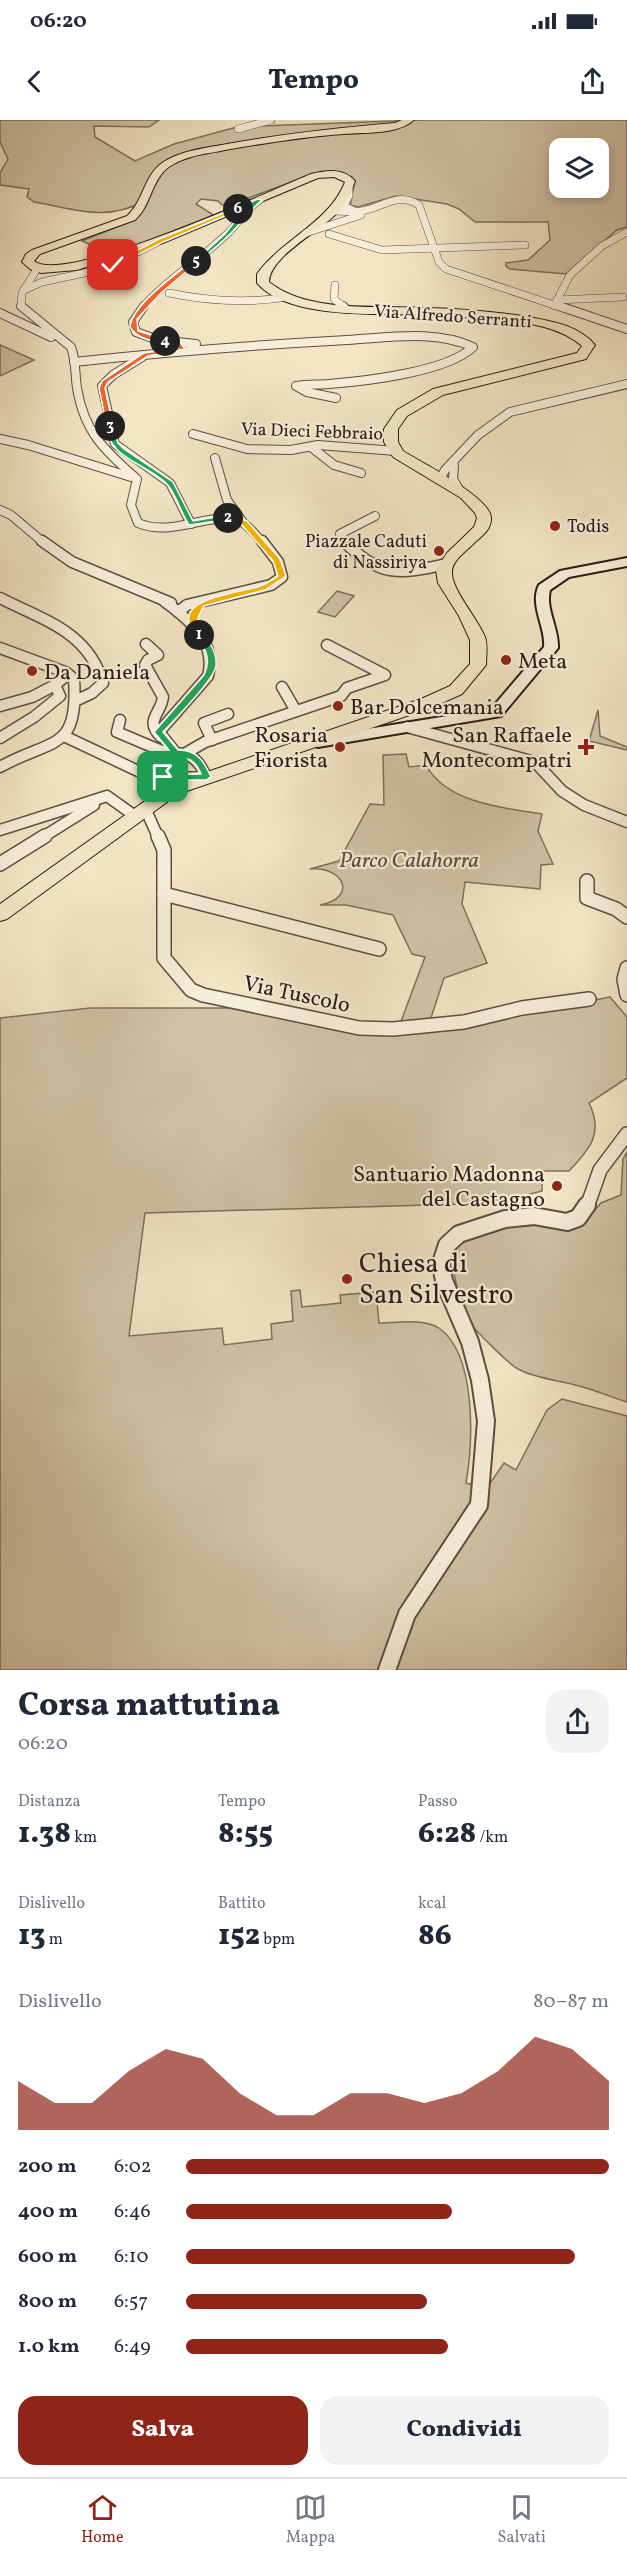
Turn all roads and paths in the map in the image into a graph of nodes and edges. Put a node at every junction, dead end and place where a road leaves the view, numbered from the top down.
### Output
1 (271, 120) edge
2 (409, 120) edge
3 (238, 129) dead end
4 (349, 187) junction
5 (404, 199) junction
6 (260, 200) junction
7 (332, 211) junction
8 (355, 211) junction
9 (368, 212) junction
10 (627, 232) edge
11 (305, 234) junction
12 (329, 234) dead end
13 (159, 242) junction
14 (525, 245) dead end
15 (433, 248) junction
16 (37, 269) junction
17 (335, 285) dead end
18 (23, 291) junction
19 (169, 293) dead end
20 (286, 297) junction
21 (623, 297) dead end
22 (556, 303) junction
23 (346, 309) junction
24 (0, 314) edge
25 (627, 329) edge
26 (174, 342) junction
27 (71, 347) junction
28 (221, 347) junction
29 (175, 351) junction
30 (146, 354) junction
31 (74, 362) junction
32 (627, 384) edge
33 (336, 398) dead end
34 (193, 434) dead end
35 (0, 439) edge
36 (311, 447) junction
37 (396, 451) junction
38 (215, 458) dead end
39 (447, 471) junction
40 (361, 473) dead end
41 (138, 479) junction
42 (0, 510) edge
43 (375, 516) dead end
44 (244, 523) junction
45 (191, 524) junction
46 (627, 562) edge
47 (446, 564) junction
48 (0, 598) edge
49 (164, 601) junction
50 (201, 603) junction
51 (178, 612) junction
52 (193, 627) junction
53 (146, 644) dead end
54 (327, 645) dead end
55 (0, 648) edge
56 (68, 674) junction
57 (55, 685) junction
58 (282, 687) dead end
59 (75, 702) junction
60 (0, 706) edge
61 (296, 711) junction
62 (228, 714) dead end
63 (120, 720) dead end
64 (407, 727) junction
65 (64, 736) junction
66 (0, 738) edge
67 (162, 738) junction
68 (212, 740) junction
69 (314, 743) junction
70 (181, 753) junction
71 (0, 766) edge
72 (206, 777) junction
73 (157, 795) junction
74 (107, 796) junction
75 (627, 822) edge
76 (0, 830) edge
77 (0, 864) edge
78 (587, 881) dead end
79 (164, 894) junction
80 (0, 914) edge
81 (627, 917) edge
82 (379, 949) dead end
83 (627, 968) edge
84 (627, 995) edge
85 (589, 999) dead end
86 (627, 1134) edge
87 (387, 1670) edge

1 - 3 street
2 - 16 main road
4 - 6 main road
4 - 7 main road, Via Alfredo Serranti
4 - 8 street
5 - 8 street
5 - 9 street
5 - 15 street
6 - 13 main road
6 - 26 street
7 - 8 street
7 - 9 street
7 - 11 main road, Via Alfredo Serranti
9 - 11 street
10 - 22 street
11 - 20 main road, Via Alfredo Serranti
12 - 15 street
13 - 16 main road
13 - 18 street
14 - 15 street
15 - 22 street
16 - 18 street
17 - 23 street
18 - 27 street
19 - 20 street, Via Alfredo Serranti
20 - 23 main road, Via Alfredo Serranti
21 - 22 street
22 - 25 street
23 - 37 main road, Via Alfredo Serranti
24 - 27 street
26 - 28 street
26 - 29 street
27 - 31 street
28 - 29 street
28 - 33 street
29 - 30 street
30 - 31 street
30 - 45 street
31 - 41 street
32 - 39 street
34 - 36 street, Via Dieci Febbraio
35 - 41 street
36 - 37 street, Via Dieci Febbraio
36 - 40 street
37 - 39 main road
38 - 44 street
39 - 47 main road
41 - 45 street
42 - 49 street
43 - 47 street
44 - 45 street
44 - 50 street
46 - 64 street
47 - 69 main road
48 - 59 street
49 - 50 street
49 - 51 street
50 - 51 street
50 - 52 street
51 - 52 street
52 - 67 street
53 - 67 street
54 - 61 street
55 - 56 street
56 - 57 street
56 - 59 street
57 - 60 street
57 - 66 street
58 - 61 street
59 - 65 street
61 - 68 street
62 - 68 street
63 - 70 street
64 - 69 street
64 - 75 street
65 - 71 street
65 - 73 street
67 - 70 street
68 - 70 street
69 - 72 main road
70 - 72 street
72 - 73 main road
73 - 74 street
73 - 79 street, Via Tuscolo
73 - 80 main road
74 - 76 street
74 - 77 street
78 - 81 street
79 - 82 street
79 - 85 street, Via Tuscolo
83 - 84 street
86 - 87 street

